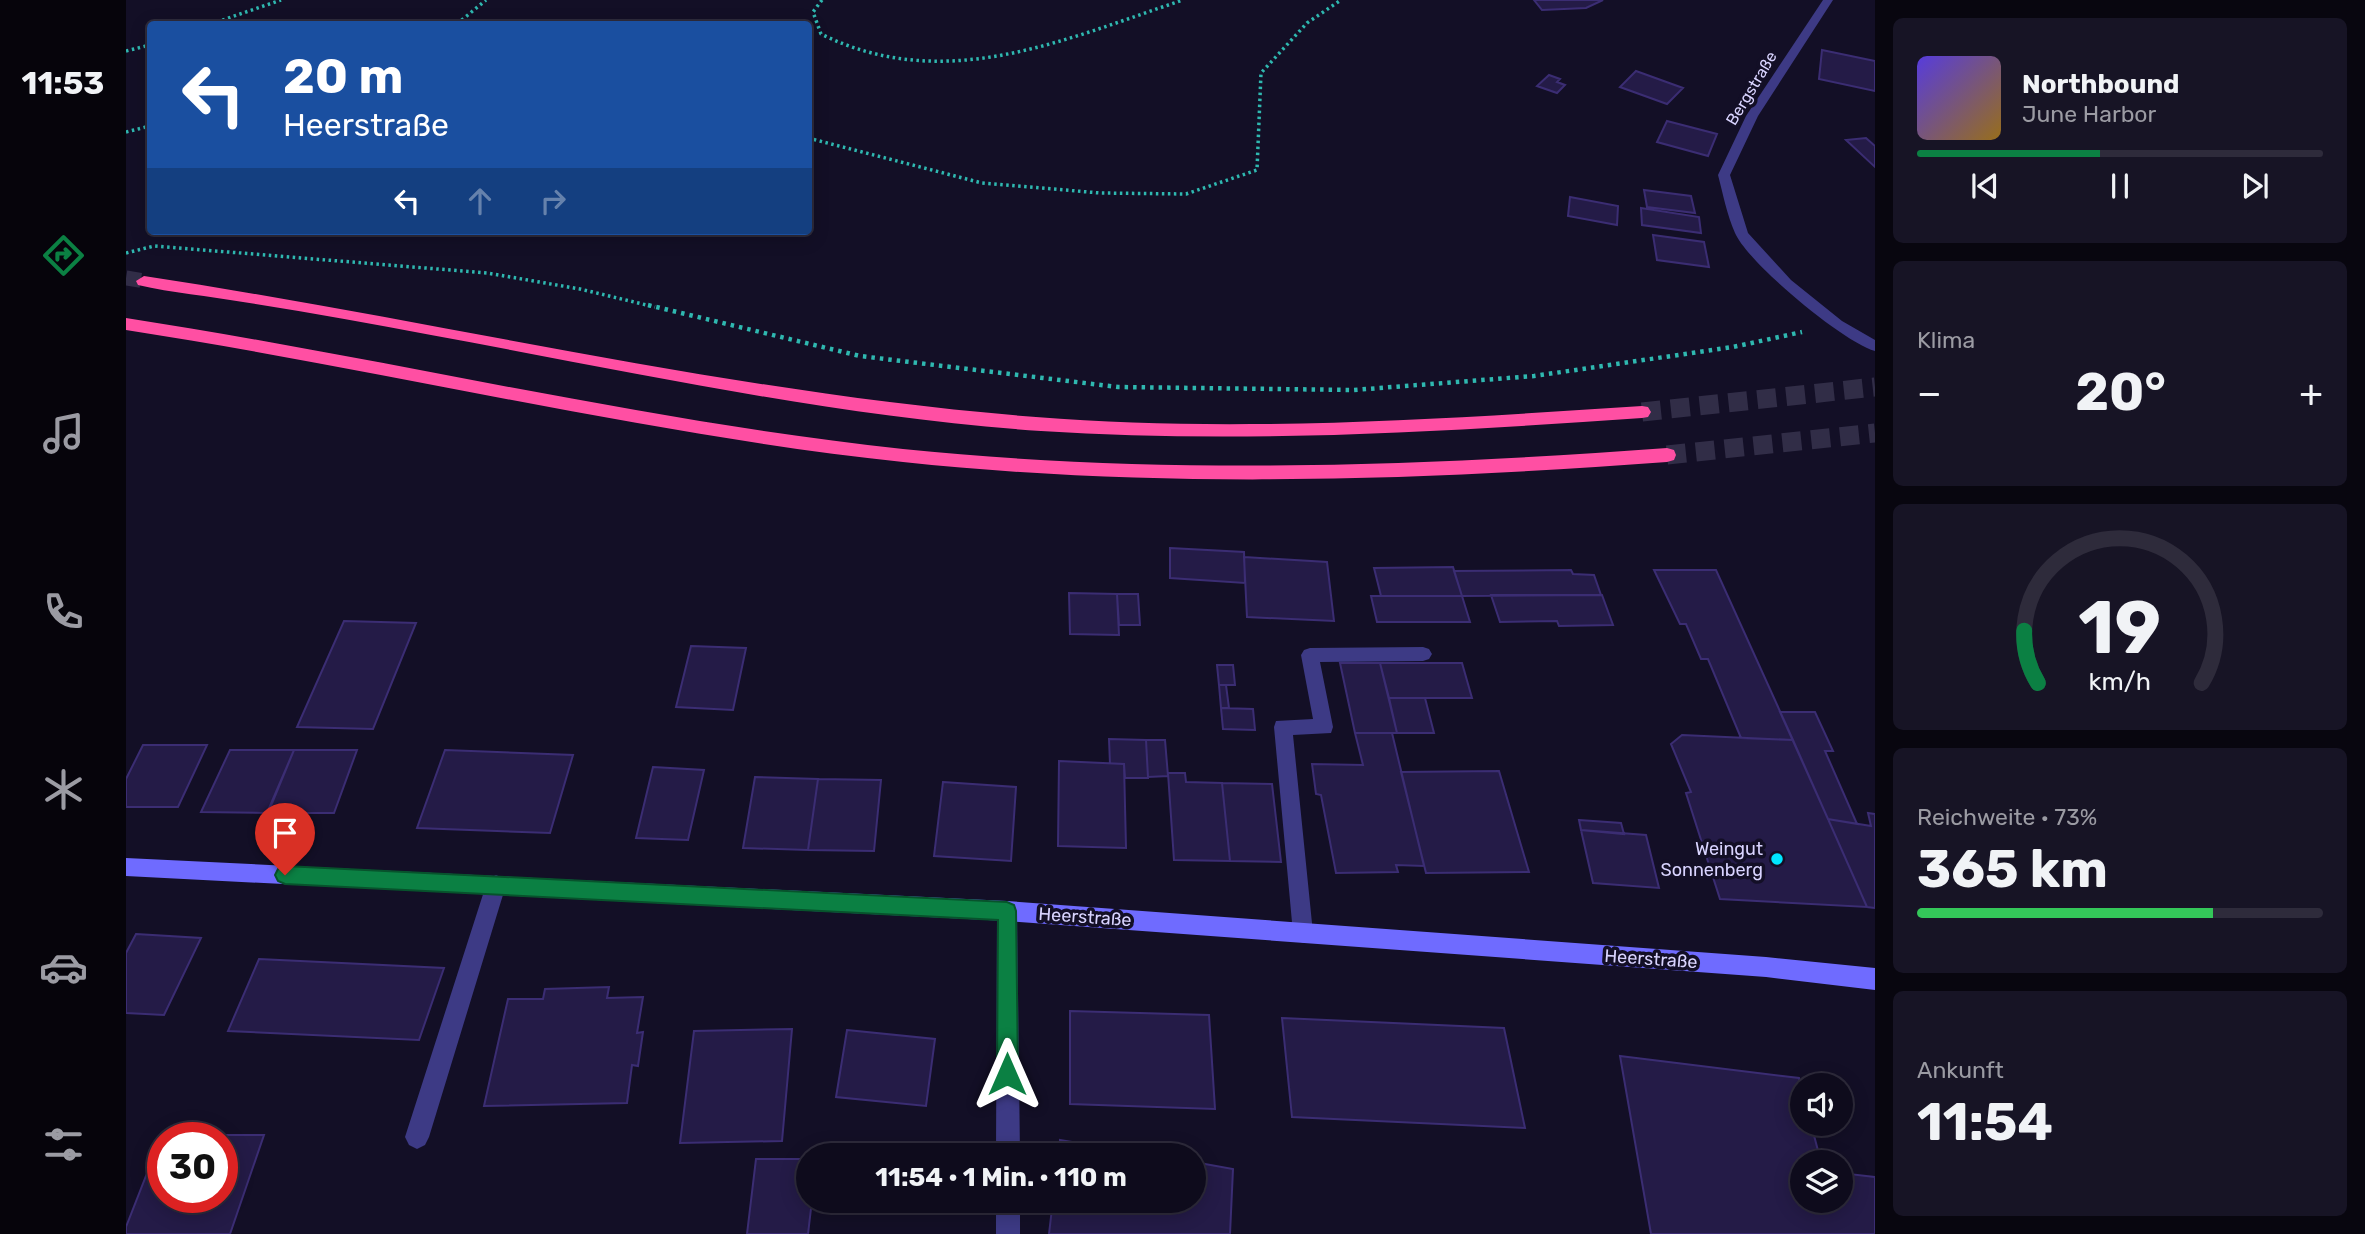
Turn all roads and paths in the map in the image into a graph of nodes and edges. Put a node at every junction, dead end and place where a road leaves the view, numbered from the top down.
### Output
1 (281, 0) edge
2 (486, 0) edge
3 (822, 0) edge
4 (1183, 0) edge
5 (1341, 0) edge
6 (1828, 0) edge
7 (221, 21) edge
8 (461, 21) edge
9 (147, 46) edge
10 (126, 51) edge
11 (147, 127) edge
12 (126, 132) edge
13 (812, 139) edge
14 (126, 253) edge
15 (144, 281) tunnel mouth
16 (126, 324) edge
17 (1837, 324) junction
18 (1875, 346) edge
19 (1642, 412) tunnel mouth
20 (1667, 455) tunnel mouth
21 (1423, 653) dead end
22 (126, 867) edge
23 (496, 886) junction
24 (1007, 911) junction
25 (1303, 933) junction
26 (1875, 979) edge
27 (417, 1137) dead end
28 (1008, 1143) edge
29 (1008, 1213) edge
30 (1008, 1234) edge

1 - 7 path
2 - 8 path
3 - 4 path
5 - 13 path
6 - 17 street, Bergstraße
9 - 10 path
11 - 12 path
14 - 17 path
15 - 19 highway
16 - 20 highway
17 - 18 street, Bergstraße
21 - 25 street
22 - 23 main road, Heerstraße
23 - 24 main road, Heerstraße
23 - 27 street
24 - 25 main road, Heerstraße
24 - 28 street
25 - 26 main road, Heerstraße
29 - 30 street

